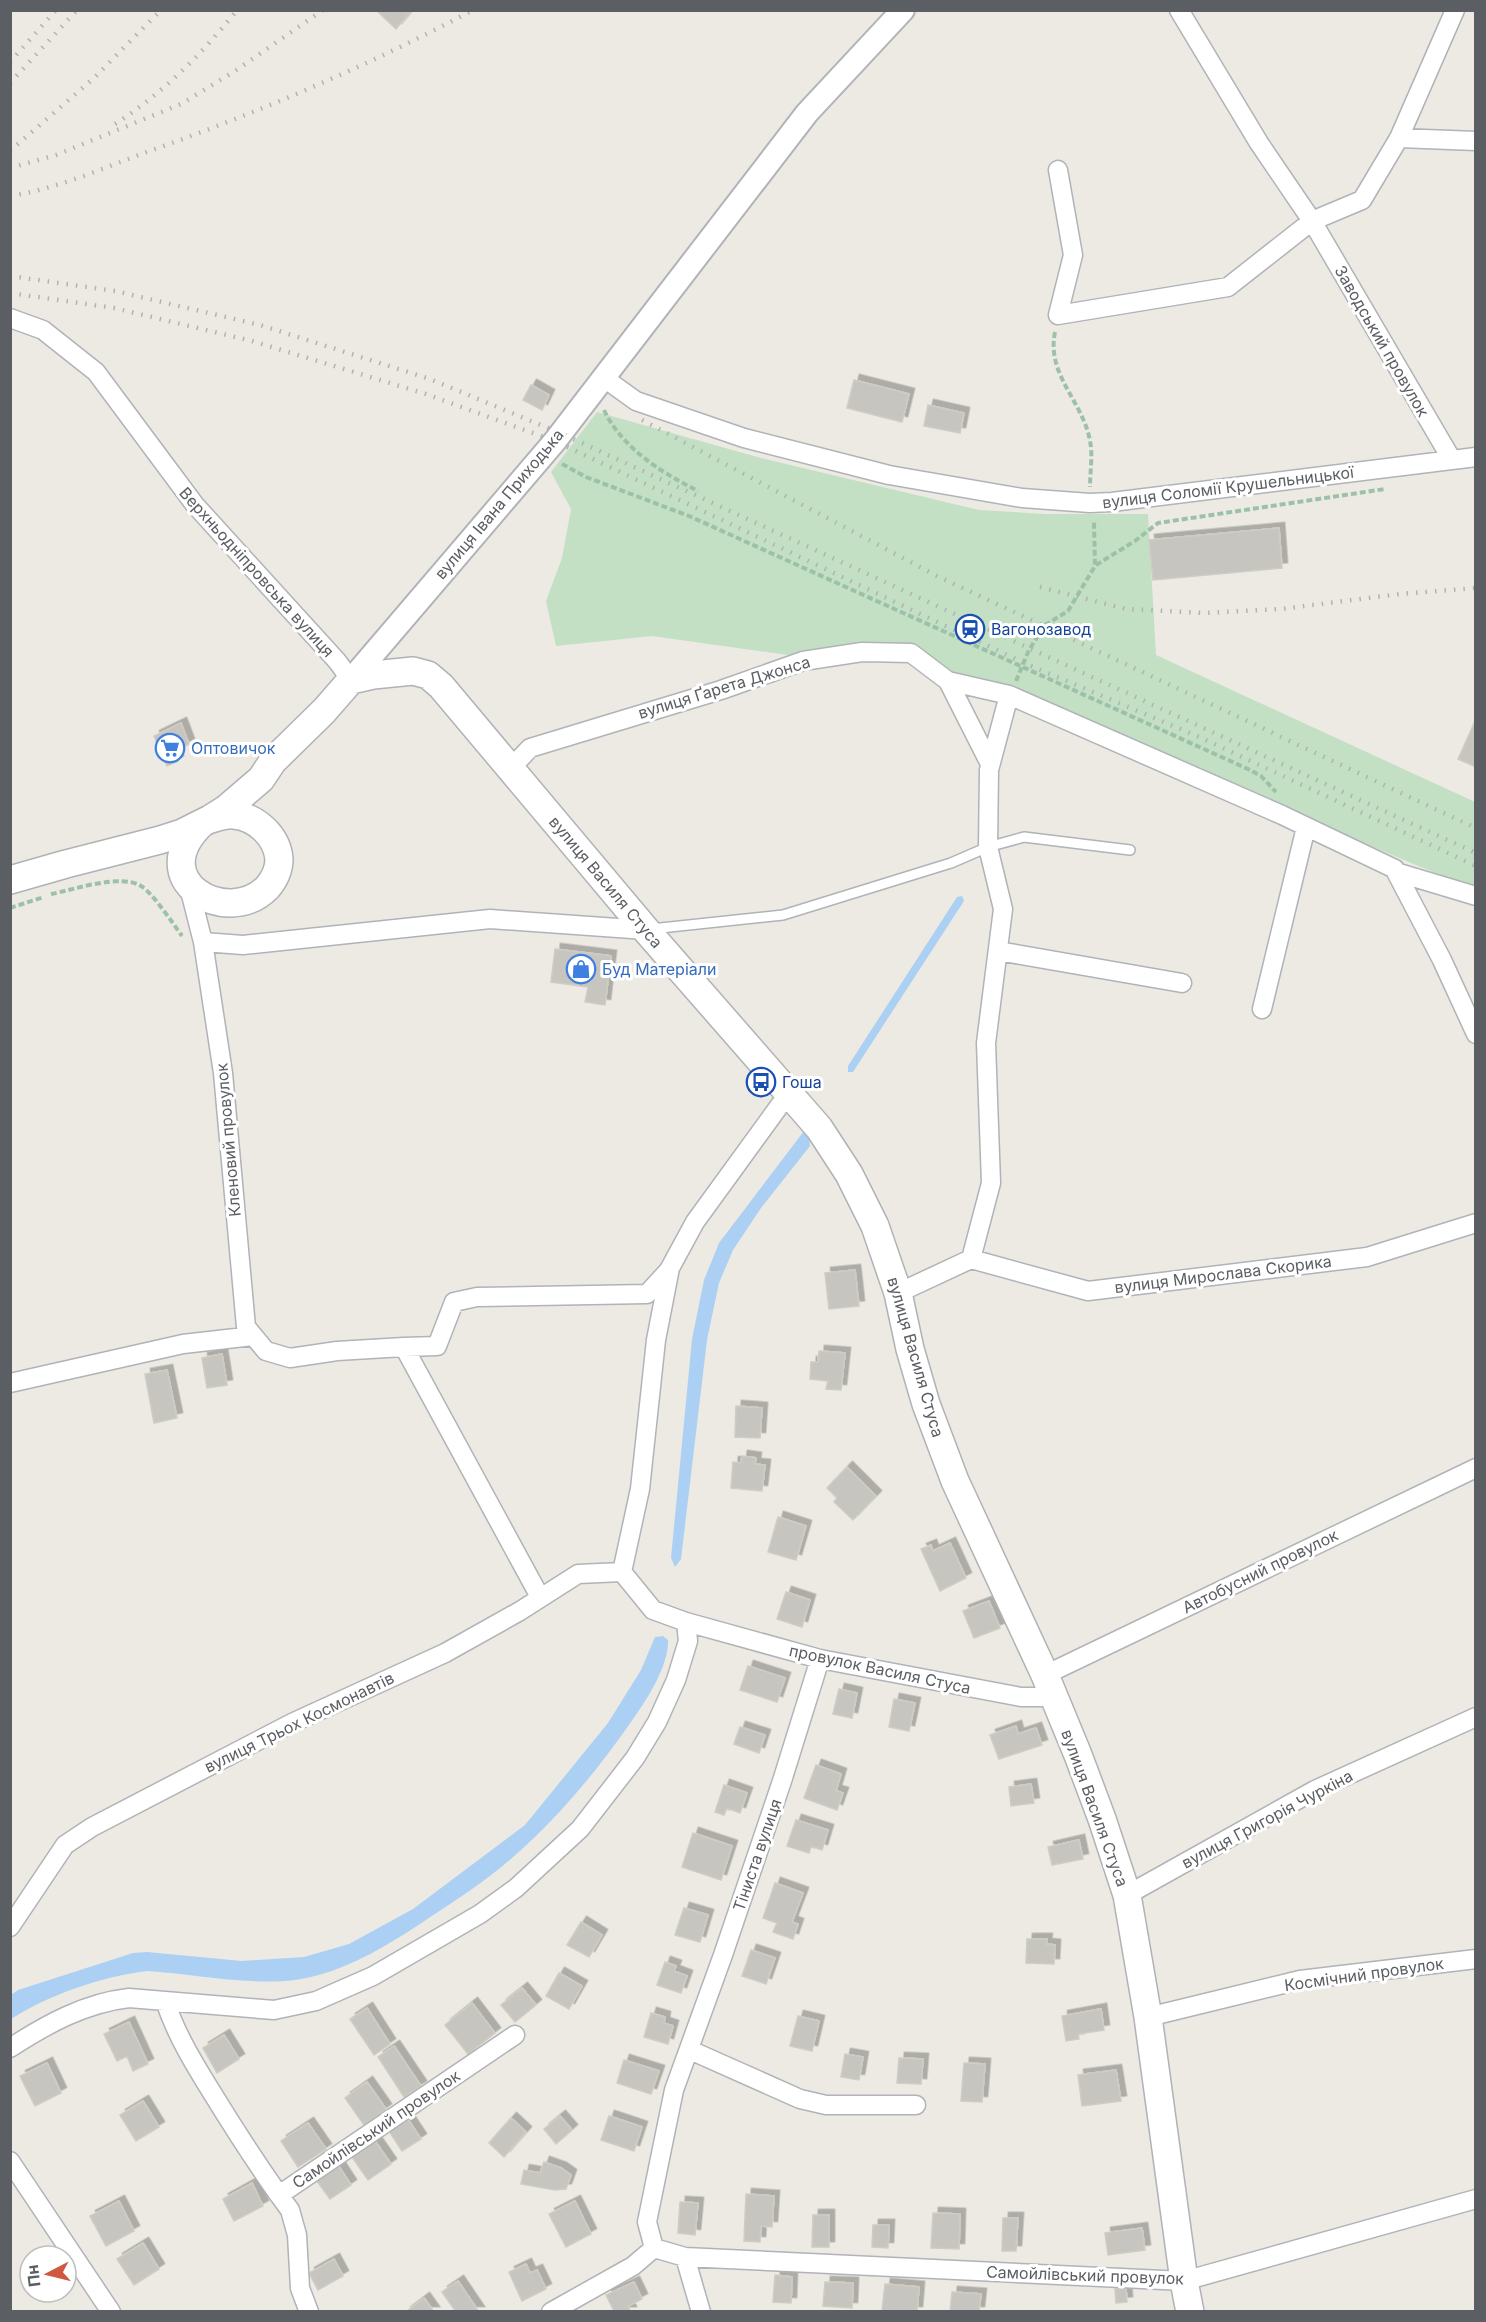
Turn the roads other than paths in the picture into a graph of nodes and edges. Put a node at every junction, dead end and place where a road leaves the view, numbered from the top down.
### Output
1 (903, 10) edge
2 (1179, 10) edge
3 (1455, 10) edge
4 (1400, 138) junction
5 (1476, 141) edge
6 (1058, 170) dead end
7 (1312, 221) junction
8 (10, 318) edge
9 (599, 384) junction
10 (1476, 457) edge
11 (1452, 460) junction
12 (351, 680) junction
13 (948, 681) junction
14 (1009, 695) junction
15 (990, 764) junction
16 (510, 769) junction
17 (261, 778) junction
18 (206, 821) junction
19 (1306, 827) junction
20 (262, 828) junction
21 (988, 847) junction
22 (1130, 850) dead end
23 (118, 851) junction
24 (1396, 872) junction
25 (185, 878) junction
26 (10, 880) edge
27 (1476, 896) edge
28 (646, 930) junction
29 (195, 943) junction
30 (998, 951) junction
31 (1182, 983) dead end
32 (1262, 1009) dead end
33 (1476, 1034) edge
34 (793, 1098) junction
35 (1476, 1224) edge
36 (970, 1259) junction
37 (670, 1268) junction
38 (898, 1293) junction
39 (254, 1336) junction
40 (405, 1347) junction
41 (10, 1383) edge
42 (1476, 1468) edge
43 (622, 1572) junction
44 (540, 1597) junction
45 (686, 1622) junction
46 (820, 1659) junction
47 (1049, 1686) junction
48 (1476, 1717) edge
49 (1126, 1895) junction
50 (11, 1926) edge
51 (1476, 1959) edge
52 (165, 2001) junction
53 (1148, 2017) junction
54 (515, 2035) dead end
55 (10, 2048) edge
56 (690, 2050) junction
57 (916, 2105) dead end
58 (10, 2161) edge
59 (279, 2195) junction
60 (1476, 2199) edge
61 (654, 2248) junction
62 (685, 2256) junction
63 (1184, 2281) junction
64 (111, 2312) edge
65 (309, 2312) edge
66 (551, 2312) edge
67 (701, 2312) edge
68 (1190, 2312) edge

1 - 9 street, вулиця Івана Приходька
2 - 7 street, Заводський провулок
3 - 4 street
4 - 5 street
4 - 7 street
6 - 7 street
7 - 11 street, Заводський провулок
8 - 12 street, Верхньодніпровська вулиця
9 - 11 street, вулиця Соломії Крушельницької
9 - 12 street, вулиця Івана Приходька
10 - 11 street, вулиця Соломії Крушельницької
12 - 16 main road, вулиця Василя Стуса
12 - 17 main road, вулиця Івана Приходька
13 - 14 street, вулиця Ґарета Джонса
13 - 15 street
13 - 16 street, вулиця Ґарета Джонса
14 - 15 street
14 - 19 street, вулиця Ґарета Джонса
15 - 21 street
16 - 28 main road, вулиця Василя Стуса
17 - 18 main road, вулиця Івана Приходька
17 - 20 main road
18 - 20 main road
18 - 23 main road, вулиця Івана Приходька
18 - 25 main road
19 - 24 street, вулиця Ґарета Джонса
19 - 32 street
20 - 25 main road
21 - 22 lane
21 - 28 lane
21 - 30 street
23 - 25 main road
23 - 26 main road, вулиця Івана Приходька
24 - 27 street, вулиця Ґарета Джонса
24 - 33 street
25 - 29 street, Кленовий провулок
28 - 29 street
28 - 34 main road, вулиця Василя Стуса
29 - 39 street, Кленовий провулок
30 - 31 street
30 - 36 street
34 - 37 street
34 - 38 main road, вулиця Василя Стуса
35 - 36 street, вулиця Мирослава Скорика
36 - 38 street
37 - 40 street
37 - 43 street
38 - 47 main road, вулиця Василя Стуса
39 - 40 street
39 - 41 street
40 - 44 street
42 - 47 street, Автобусний провулок
43 - 44 street, вулиця Трьох Космонавтів
43 - 45 street, провулок Василя Стуса
44 - 50 street, вулиця Трьох Космонавтів
45 - 46 street, провулок Василя Стуса
45 - 52 street
46 - 47 street, провулок Василя Стуса
46 - 56 street, Тіниста вулиця
47 - 49 main road, вулиця Василя Стуса
48 - 49 street, вулиця Григорія Чуркіна
49 - 53 main road, вулиця Василя Стуса
51 - 53 street, Космічний провулок
52 - 55 street
52 - 59 street
53 - 63 main road, вулиця Василя Стуса
54 - 59 street, Самойлівський провулок
56 - 57 street
56 - 61 street, Тіниста вулиця
58 - 64 street
59 - 65 street, Самойлівський провулок
60 - 63 street, Самойлівський провулок
61 - 62 street
61 - 66 street
62 - 63 street, Самойлівський провулок
62 - 67 street
63 - 68 main road, вулиця Василя Стуса

